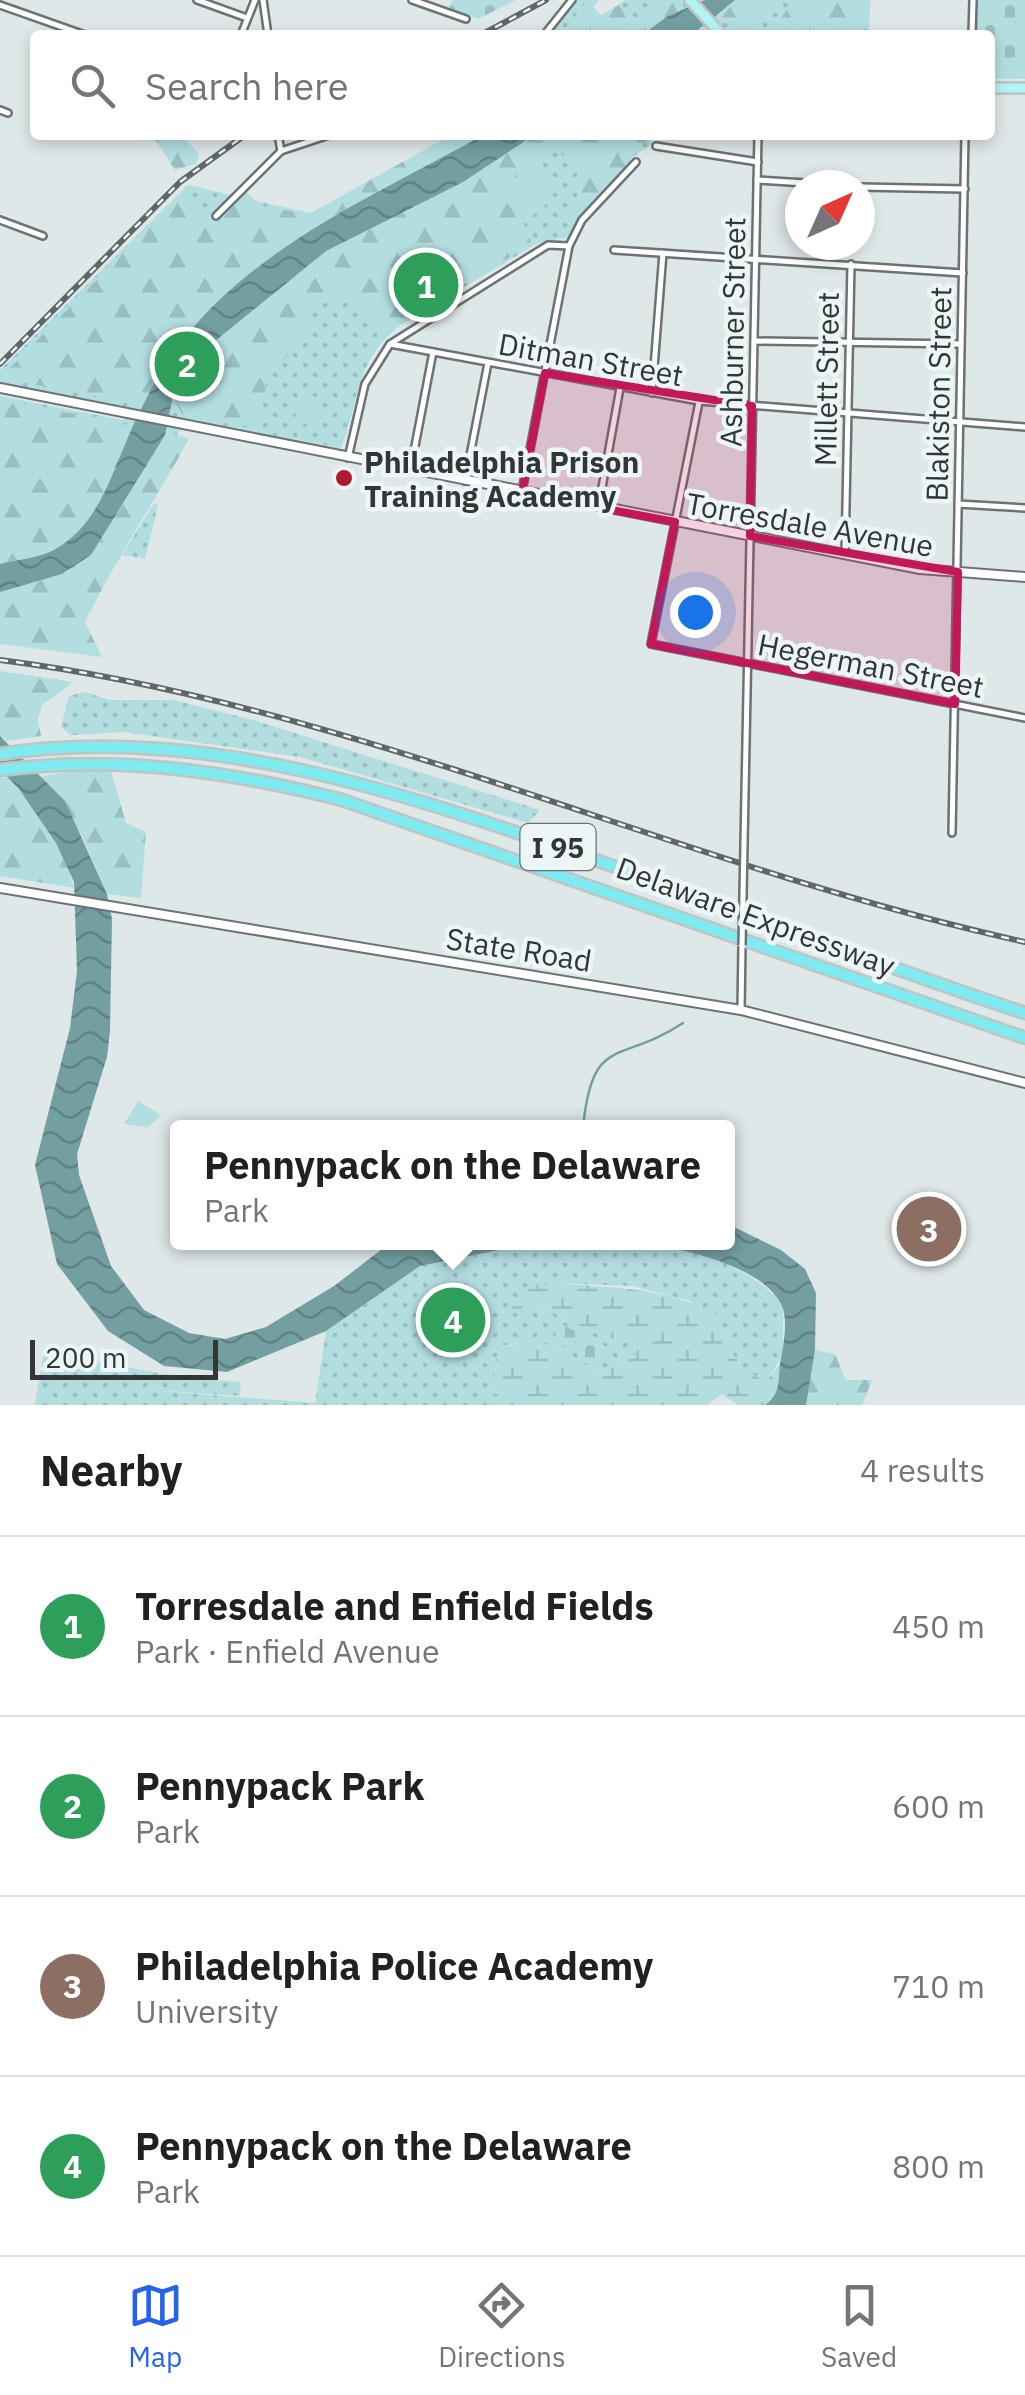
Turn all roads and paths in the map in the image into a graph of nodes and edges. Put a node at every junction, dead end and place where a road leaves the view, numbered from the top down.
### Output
1 (196, 0) edge
2 (254, 0) edge
3 (263, 0) edge
4 (414, 0) edge
5 (572, 0) edge
6 (690, 0) edge
7 (973, 0) edge
8 (0, 4) edge
9 (248, 18) junction
10 (466, 19) dead end
11 (71, 30) edge
12 (243, 30) edge
13 (267, 30) edge
14 (548, 30) edge
15 (716, 30) edge
16 (972, 30) edge
17 (995, 88) edge
18 (1025, 88) edge
19 (279, 140) edge
20 (314, 140) edge
21 (758, 140) edge
22 (966, 140) edge
23 (656, 146) dead end
24 (281, 151) junction
25 (636, 162) dead end
26 (758, 162) junction
27 (758, 180) junction
28 (785, 182) edge
29 (875, 186) edge
30 (964, 189) junction
31 (216, 216) dead end
32 (0, 220) edge
33 (42, 236) dead end
34 (569, 246) junction
35 (614, 250) dead end
36 (663, 253) junction
37 (756, 256) junction
38 (851, 264) junction
39 (963, 273) junction
40 (754, 341) junction
41 (850, 342) junction
42 (390, 344) junction
43 (962, 344) junction
44 (433, 352) junction
45 (488, 362) junction
46 (545, 373) junction
47 (0, 388) edge
48 (620, 388) junction
49 (652, 393) junction
50 (699, 402) junction
51 (752, 406) junction
52 (848, 415) junction
53 (960, 422) junction
54 (1025, 427) edge
55 (348, 458) junction
56 (410, 470) junction
57 (465, 481) junction
58 (522, 492) junction
59 (958, 504) junction
60 (598, 507) junction
61 (1025, 508) edge
62 (675, 522) junction
63 (750, 536) junction
64 (845, 554) junction
65 (958, 572) junction
66 (1025, 577) edge
67 (747, 663) junction
68 (955, 704) junction
69 (1025, 718) edge
70 (0, 754) edge
71 (0, 770) edge
72 (952, 834) dead end
73 (0, 888) edge
74 (741, 1010) junction
75 (1025, 1012) edge
76 (1025, 1038) edge
77 (1025, 1083) edge

1 - 9 street
2 - 9 street
3 - 13 street
4 - 10 street
5 - 14 street
6 - 15 main road
7 - 16 street
8 - 11 street
9 - 12 street
17 - 18 main road
19 - 24 street
20 - 24 street
21 - 26 street, Ashburner Street
22 - 30 street, Blakiston Street
23 - 26 street
24 - 31 street
25 - 34 street
26 - 27 street, Ashburner Street
27 - 28 street
27 - 37 street, Ashburner Street
29 - 30 street
30 - 39 street, Blakiston Street
32 - 33 street
34 - 42 street
34 - 46 street
35 - 36 street
36 - 37 street
36 - 49 street
37 - 38 street
37 - 40 street, Ashburner Street
38 - 39 street
38 - 41 street, Millett Street
39 - 43 street, Blakiston Street
40 - 41 street
40 - 51 street, Ashburner Street
41 - 43 street
41 - 52 street, Millett Street
42 - 44 street, Ditman Street
42 - 55 street
43 - 53 street, Blakiston Street
44 - 45 street, Ditman Street
44 - 56 street
45 - 46 street, Ditman Street
45 - 57 street
46 - 48 street, Ditman Street
46 - 58 street
47 - 55 street, Torresdale Avenue
48 - 49 street, Ditman Street
48 - 60 street
49 - 50 street, Ditman Street
50 - 51 street, Ditman Street
50 - 62 street
51 - 52 street, Ditman Street
51 - 63 street, Ashburner Street
52 - 53 street, Ditman Street
52 - 64 street, Millett Street
53 - 54 street, Ditman Street
53 - 59 street, Blakiston Street
55 - 56 street, Torresdale Avenue
56 - 57 street, Torresdale Avenue
57 - 58 street, Torresdale Avenue
58 - 60 street, Torresdale Avenue
59 - 61 street
59 - 65 street, Blakiston Street
60 - 62 street, Torresdale Avenue
62 - 63 street, Torresdale Avenue
62 - 67 street, Hegerman Street
63 - 64 street, Torresdale Avenue
63 - 67 street, Ashburner Street
64 - 65 street, Torresdale Avenue
65 - 66 street, Torresdale Avenue
65 - 68 street, Blakiston Street
67 - 68 street, Hegerman Street
67 - 74 street, Ashburner Street, bridge
68 - 69 street, Hegerman Street
68 - 72 street, Blakiston Street
70 - 75 highway, Delaware Expressway / I 95
71 - 76 highway, Delaware Expressway / I 95
73 - 74 street, State Road
74 - 77 street, State Road

